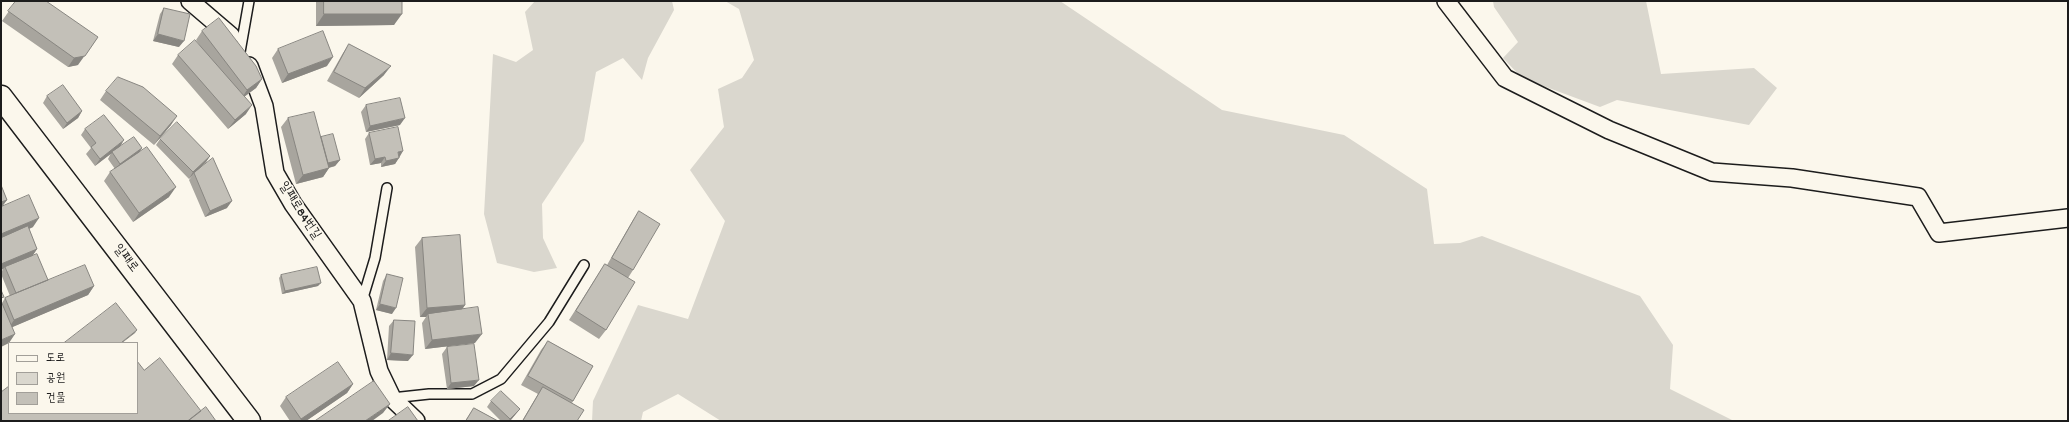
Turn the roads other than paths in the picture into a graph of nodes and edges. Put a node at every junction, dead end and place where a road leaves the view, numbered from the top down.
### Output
1 (190, 1) edge
2 (249, 1) edge
3 (1446, 1) edge
4 (240, 52) junction
5 (1, 98) edge
6 (387, 188) dead end
7 (2068, 218) edge
8 (584, 265) dead end
9 (362, 301) junction
10 (392, 398) junction
11 (249, 421) edge
12 (416, 421) edge

1 - 4 street, 일패로84번길
2 - 4 lane
3 - 7 street
4 - 9 street, 일패로84번길
5 - 11 street, 일패로
6 - 9 lane
8 - 10 lane
9 - 10 street, 일패로84번길
10 - 12 street, 일패로84번길

